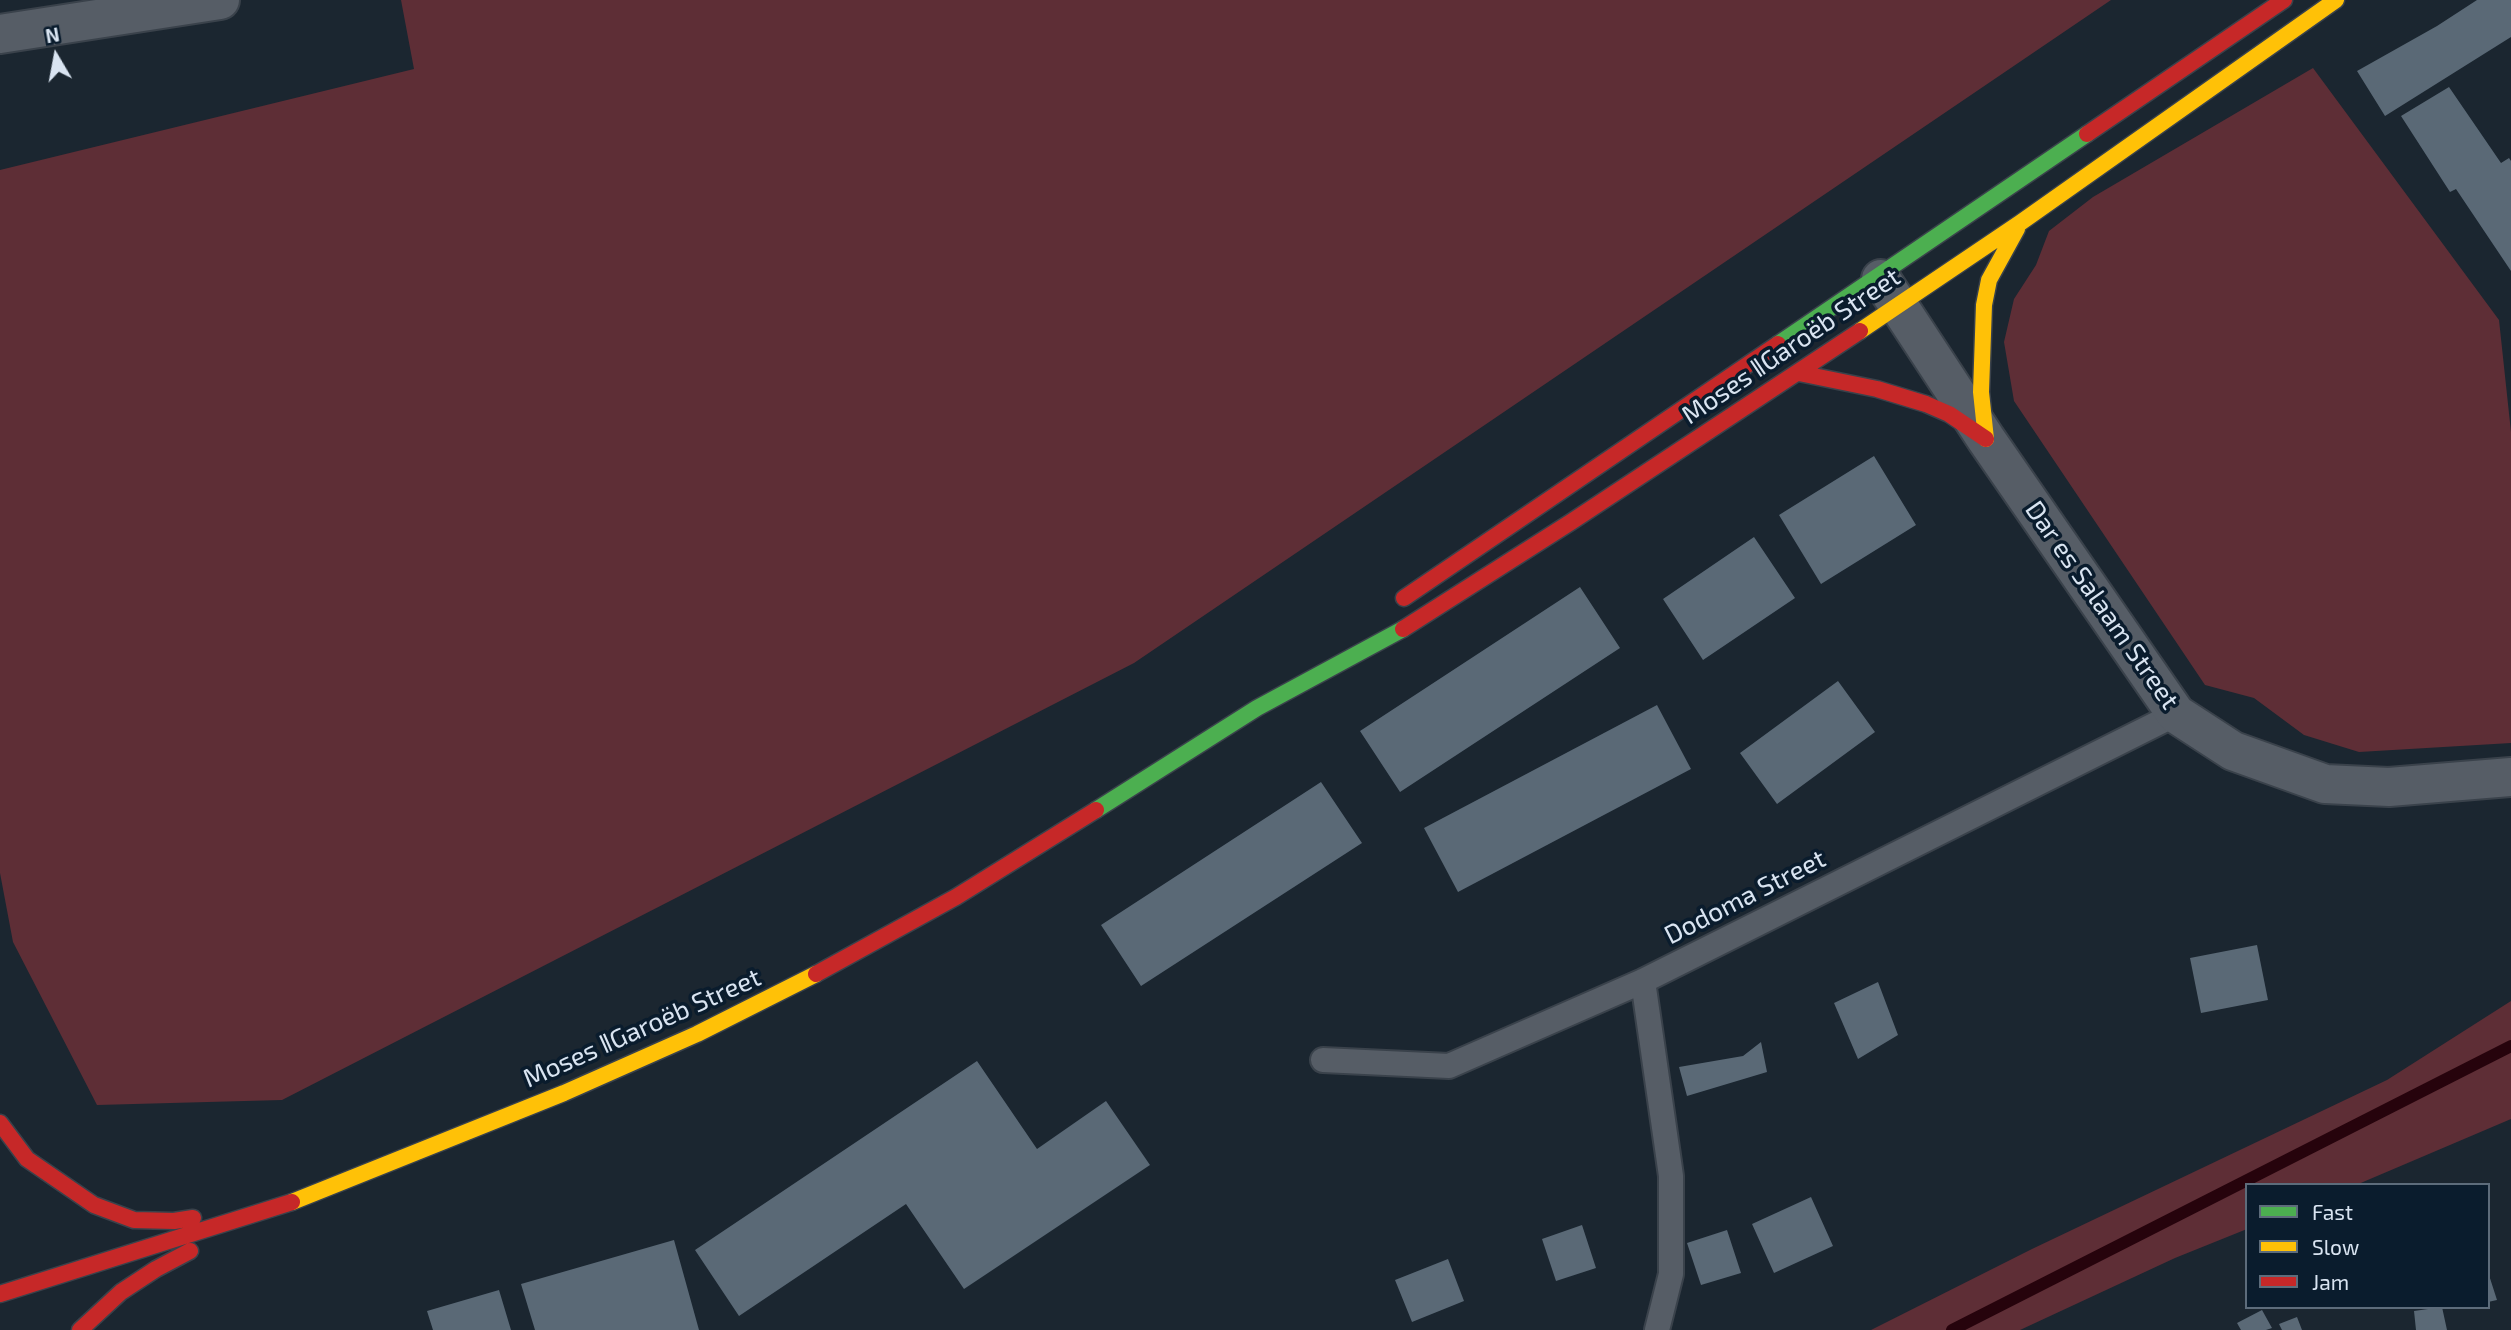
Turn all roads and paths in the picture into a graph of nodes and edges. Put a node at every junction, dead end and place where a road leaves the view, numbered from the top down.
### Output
1 (220, 0) edge
2 (2284, 0) edge
3 (2336, 0) edge
4 (0, 34) edge
5 (2020, 223) junction
6 (1878, 274) junction
7 (1899, 305) junction
8 (1798, 373) junction
9 (1986, 439) junction
10 (1392, 606) dead end
11 (1339, 645) dead end
12 (1257, 708) junction
13 (2176, 714) junction
14 (2511, 776) edge
15 (1643, 981) junction
16 (1323, 1060) dead end
17 (0, 1123) edge
18 (309, 1196) junction
19 (0, 1294) edge
20 (80, 1330) edge
21 (1657, 1330) edge

1 - 4 street
2 - 6 main road, Moses ǁGaroëb Street
3 - 5 main road, Moses ǁGaroëb Street
5 - 7 main road, Moses ǁGaroëb Street
5 - 9 main road
6 - 7 street, Dar es Salaam Street
6 - 10 main road, Moses ǁGaroëb Street
7 - 8 main road, Moses ǁGaroëb Street
7 - 9 street, Dar es Salaam Street
8 - 9 main road
8 - 12 main road, Moses ǁGaroëb Street
9 - 13 street, Dar es Salaam Street
11 - 12 main road, Moses ǁGaroëb Street
12 - 18 main road, Moses ǁGaroëb Street
13 - 14 street, Dar es Salaam Street
13 - 15 lane, Dodoma Street
15 - 16 lane, Dodoma Street
15 - 21 lane
17 - 18 main road
18 - 19 main road, Moses ǁGaroëb Street
18 - 20 main road

